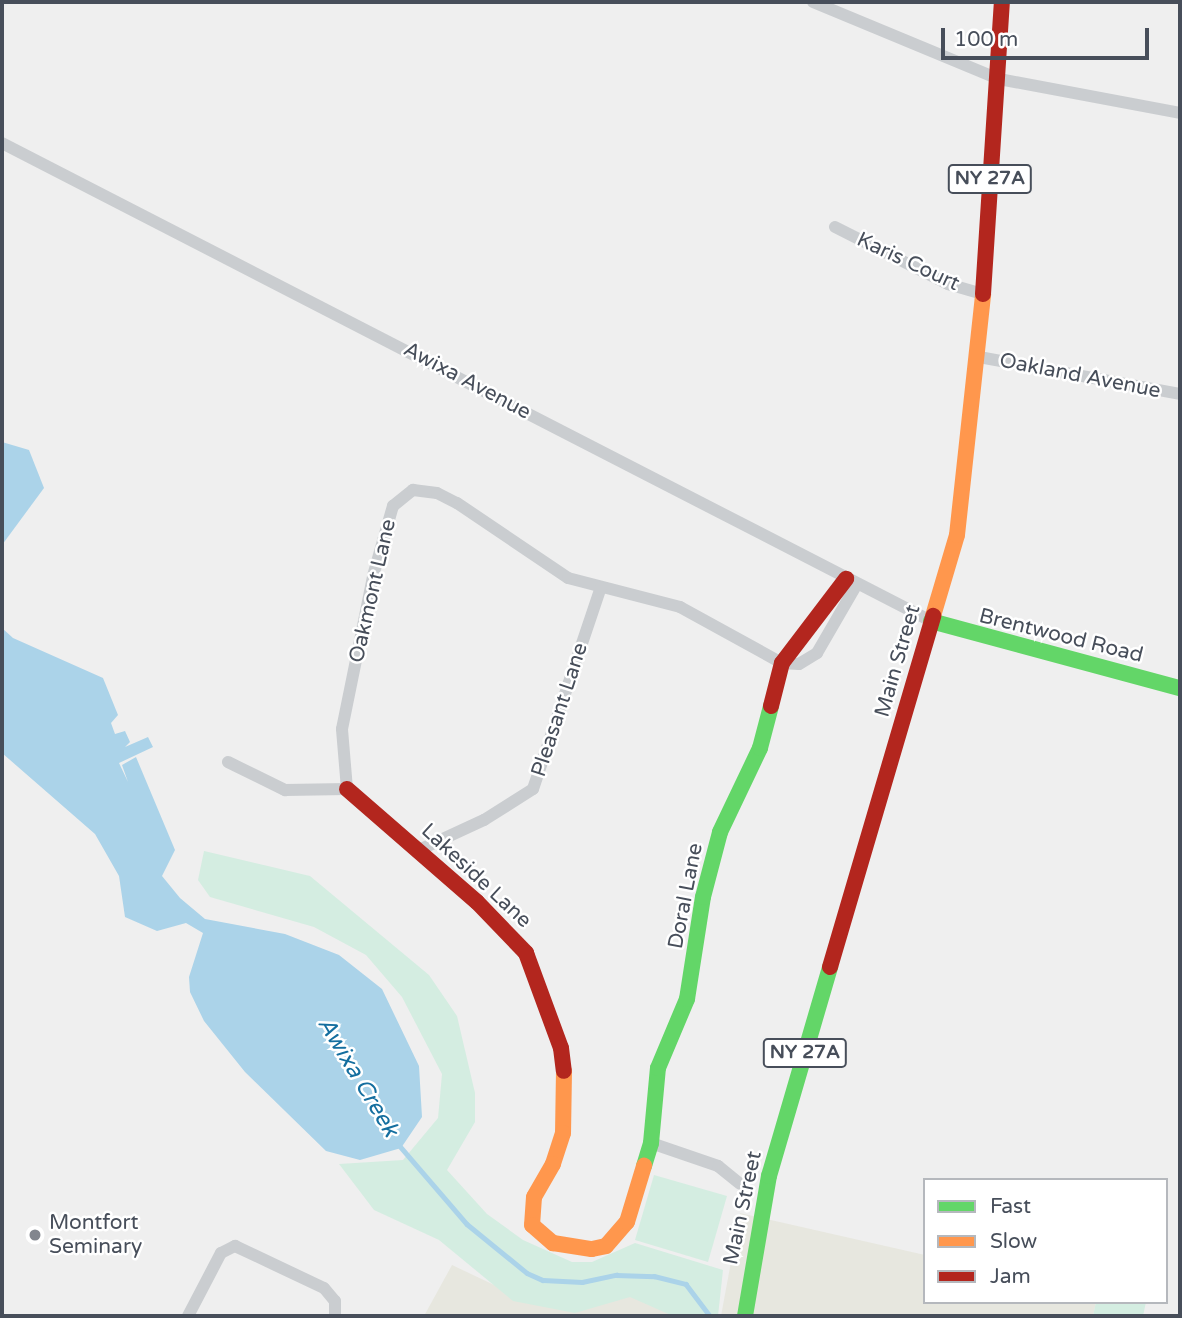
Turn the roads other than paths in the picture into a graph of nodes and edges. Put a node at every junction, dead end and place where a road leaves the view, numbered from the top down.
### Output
1 (813, 2) edge
2 (1002, 2) edge
3 (999, 79) junction
4 (1180, 113) edge
5 (2, 143) edge
6 (835, 227) dead end
7 (983, 294) junction
8 (979, 357) junction
9 (1180, 394) edge
10 (852, 582) junction
11 (601, 587) junction
12 (932, 621) junction
13 (782, 663) junction
14 (1180, 688) edge
15 (228, 762) dead end
16 (347, 789) junction
17 (419, 849) junction
18 (651, 1143) junction
19 (740, 1184) dead end
20 (188, 1316) edge
21 (335, 1316) edge
22 (745, 1316) edge

1 - 3 street
2 - 3 street, Main Street / NY 27A
3 - 4 street
3 - 7 street, Main Street / NY 27A
5 - 10 street, Awixa Avenue
6 - 7 street, Karis Court
7 - 8 street, Main Street / NY 27A
8 - 9 street, Oakland Avenue
8 - 12 street, Main Street / NY 27A
10 - 12 street, Awixa Avenue
10 - 13 street, Doral Lane
11 - 13 street
11 - 16 street, Oakmont Lane
11 - 17 street, Pleasant Lane
12 - 14 street, Brentwood Road
12 - 22 street, Main Street / NY 27A
13 - 18 street, Doral Lane
15 - 16 street
16 - 17 street, Lakeside Lane
17 - 18 street, Lakeside Lane
18 - 19 street
20 - 21 street

